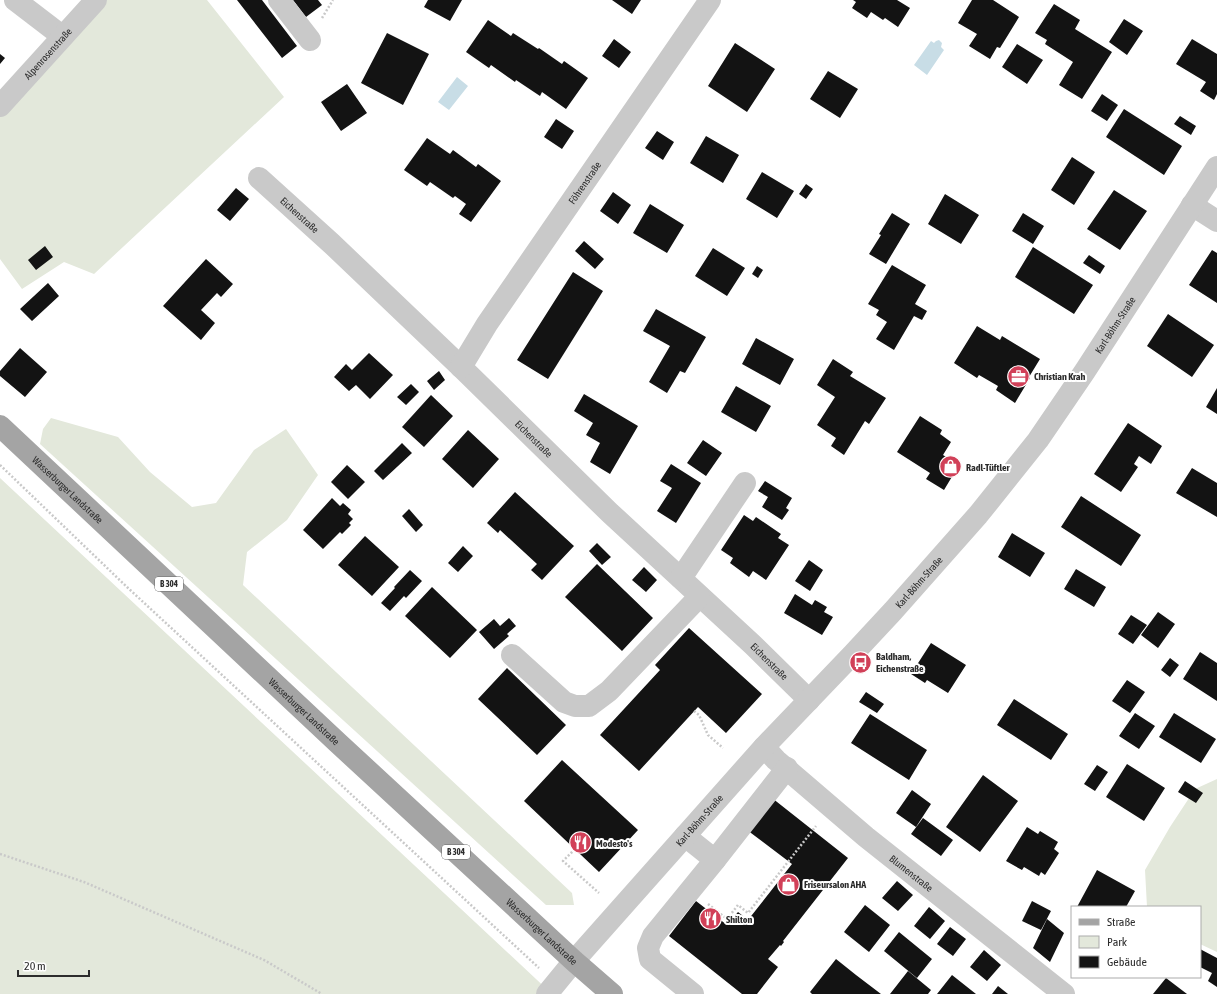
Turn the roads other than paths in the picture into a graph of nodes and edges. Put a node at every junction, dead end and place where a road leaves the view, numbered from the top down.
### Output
1 (15, 0) edge
2 (96, 0) edge
3 (279, 0) edge
4 (710, 0) edge
5 (62, 36) junction
6 (310, 40) dead end
7 (0, 106) edge
8 (1217, 167) edge
9 (259, 178) dead end
10 (1192, 205) junction
11 (1217, 221) edge
12 (461, 367) junction
13 (0, 426) edge
14 (745, 483) dead end
15 (681, 578) junction
16 (699, 597) junction
17 (512, 655) dead end
18 (809, 700) junction
19 (764, 747) junction
20 (786, 768) junction
21 (685, 836) junction
22 (715, 860) junction
23 (574, 961) junction
24 (551, 989) edge
25 (612, 994) edge
26 (693, 994) edge
27 (1064, 994) edge

1 - 5 street
2 - 5 street, Alpenrosenstraße
3 - 6 street
4 - 12 street, Föhrenstraße
5 - 7 street, Alpenrosenstraße
8 - 10 street, Karl-Böhm-Straße
9 - 12 street, Eichenstraße
10 - 11 street
10 - 18 street, Karl-Böhm-Straße
12 - 15 street, Eichenstraße
13 - 23 main road, Wasserburger Landstraße / B 304
14 - 15 street
15 - 16 street, Eichenstraße
16 - 17 street
16 - 18 street, Eichenstraße
18 - 19 street, Karl-Böhm-Straße
19 - 20 street, Blumenstraße
19 - 21 street, Karl-Böhm-Straße
20 - 22 street
20 - 27 street, Blumenstraße
21 - 22 street
21 - 23 street, Karl-Böhm-Straße
22 - 26 street
23 - 24 street, Karl-Böhm-Straße
23 - 25 main road, Wasserburger Landstraße / B 304

